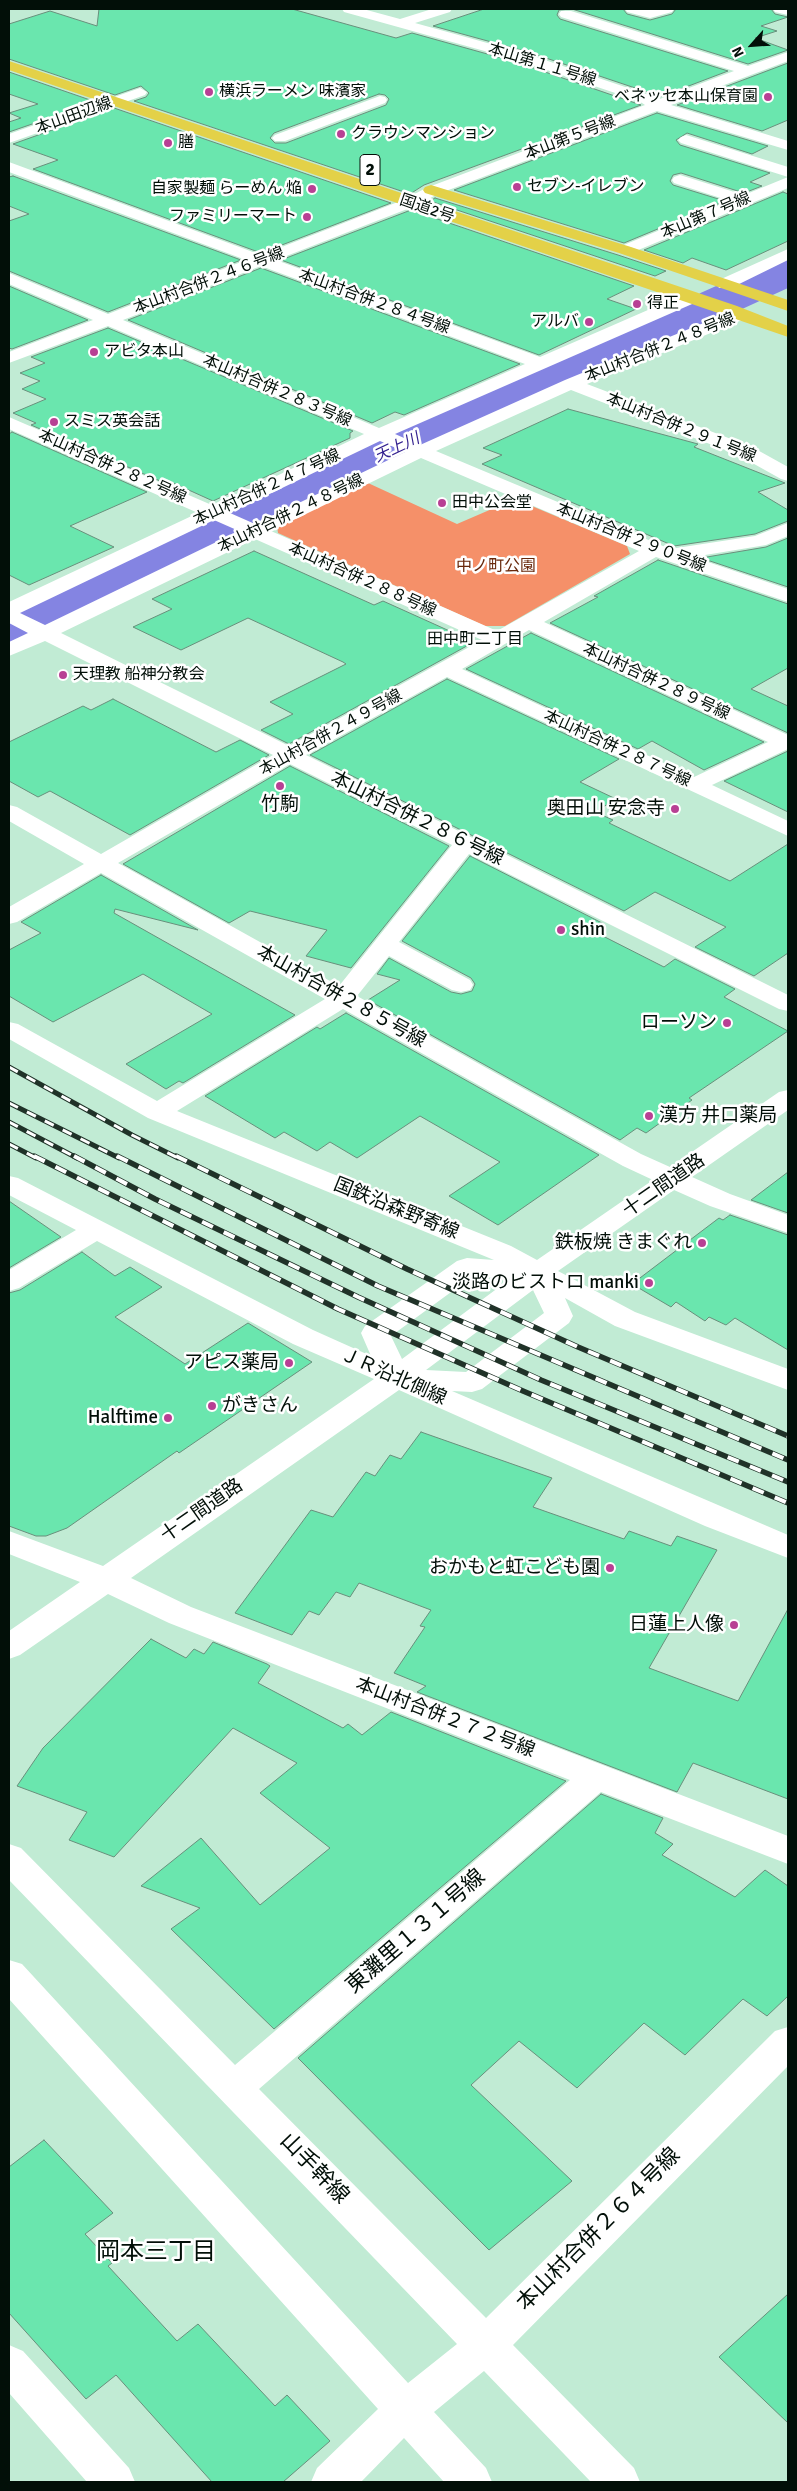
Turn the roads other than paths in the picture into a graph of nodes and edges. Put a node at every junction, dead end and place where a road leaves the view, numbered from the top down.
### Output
1 (350, 9) edge
2 (445, 9) edge
3 (632, 9) edge
4 (667, 9) edge
5 (780, 9) edge
6 (788, 11) edge
7 (566, 14) dead end
8 (401, 23) junction
9 (758, 55) dead end
10 (782, 58) edge
11 (9, 65) edge
12 (748, 71) junction
13 (112, 83) dead end
14 (140, 92) junction
15 (158, 98) dead end
16 (380, 100) dead end
17 (115, 101) junction
18 (654, 105) junction
19 (16, 121) dead end
20 (38, 129) junction
21 (261, 132) dead end
22 (280, 138) junction
23 (9, 139) edge
24 (686, 140) dead end
25 (788, 146) edge
26 (305, 147) dead end
27 (9, 167) edge
28 (788, 172) edge
29 (680, 180) dead end
30 (788, 182) edge
31 (413, 184) dead end
32 (432, 191) junction
33 (744, 200) junction
34 (409, 203) junction
35 (625, 250) junction
36 (788, 254) edge
37 (262, 260) junction
38 (9, 278) edge
39 (729, 285) junction
40 (698, 299) junction
41 (788, 306) edge
42 (736, 312) junction
43 (109, 320) junction
44 (788, 332) edge
45 (9, 358) edge
46 (542, 364) junction
47 (571, 384) junction
48 (9, 422) edge
49 (380, 434) junction
50 (421, 451) junction
51 (788, 475) edge
52 (214, 513) junction
53 (788, 529) edge
54 (254, 532) junction
55 (660, 552) junction
56 (788, 596) edge
57 (9, 610) edge
58 (9, 614) edge
59 (528, 622) junction
60 (46, 633) junction
61 (498, 639) junction
62 (9, 650) edge
63 (446, 669) junction
64 (787, 742) edge
65 (289, 755) junction
66 (695, 785) junction
67 (9, 812) edge
68 (788, 829) edge
69 (465, 843) junction
70 (100, 864) junction
71 (9, 917) edge
72 (386, 945) junction
73 (461, 985) dead end
74 (343, 998) junction
75 (788, 1004) edge
76 (9, 1029) edge
77 (788, 1098) edge
78 (157, 1112) junction
79 (674, 1179) junction
80 (9, 1184) edge
81 (788, 1224) edge
82 (94, 1230) junction
83 (538, 1272) junction
84 (9, 1282) edge
85 (396, 1378) junction
86 (788, 1380) edge
87 (9, 1542) edge
88 (788, 1547) edge
89 (104, 1579) junction
90 (9, 1647) edge
91 (596, 1777) junction
92 (788, 1850) edge
93 (9, 1858) edge
94 (9, 1974) edge
95 (788, 2042) edge
96 (235, 2087) junction
97 (486, 2345) junction
98 (9, 2364) edge
99 (404, 2410) junction
100 (114, 2482) edge
101 (332, 2482) edge
102 (471, 2482) edge
103 (619, 2482) edge

1 - 8 street, 本山第１１号線
2 - 8 street
3 - 4 street
5 - 6 street
7 - 12 street
8 - 18 street, 本山第１１号線
9 - 10 street
10 - 12 street, 本山第５号線
11 - 17 highway, 国道2号 / 2
12 - 18 street, 本山第５号線
13 - 14 highway
14 - 15 highway
14 - 17 street, 本山田辺線
16 - 22 street
17 - 20 street, 本山田辺線
17 - 34 highway, 国道2号 / 2
18 - 25 street, 本山第１１号線
18 - 32 street, 本山第５号線
19 - 20 street
20 - 23 street, 本山田辺線
21 - 22 highway
22 - 26 highway
24 - 28 street
27 - 37 street, 本山村合併２８４号線
29 - 33 street
30 - 33 street, 本山第７号線
31 - 32 highway, 国道2号
32 - 34 street, 本山第５号線
32 - 35 highway, 国道2号
33 - 35 street, 本山第７号線
34 - 37 street, 本山村合併２４６号線
34 - 40 highway, 国道2号 / 2
35 - 39 highway, 国道2号
36 - 39 street
37 - 43 street, 本山村合併２４６号線
37 - 46 street, 本山村合併２８４号線
38 - 43 street, 本山村合併２８３号線
39 - 41 highway, 国道2号
40 - 42 highway, 国道2号 / 2
40 - 46 street, 本山村合併２４７号線
42 - 44 highway, 国道2号 / 2
42 - 47 street, 本山村合併２４８号線
43 - 45 street, 本山村合併２４６号線
43 - 49 street, 本山村合併２８３号線
46 - 49 street, 本山村合併２４７号線
47 - 50 street, 本山村合併２４８号線
47 - 51 street, 本山村合併２９１号線
48 - 52 street, 本山村合併２８２号線
49 - 50 street, 本山村合併２８３号線
49 - 52 street, 本山村合併２４７号線
50 - 54 street, 本山村合併２４８号線
50 - 55 street, 本山村合併２９０号線
52 - 54 street, 本山村合併２８２号線
52 - 57 street, 本山村合併２４７号線
53 - 55 street
54 - 60 street, 本山村合併２４８号線
54 - 61 street, 本山村合併２８８号線
55 - 56 street, 本山村合併２９０号線
55 - 59 street, 本山村合併２４９号線
58 - 60 street, 本山村合併２８６号線
59 - 61 street, 本山村合併２４９号線
59 - 64 street, 本山村合併２８９号線
60 - 62 street, 本山村合併２４８号線
60 - 65 street, 本山村合併２８６号線
61 - 63 street, 本山村合併２４９号線
63 - 65 street, 本山村合併２４９号線
63 - 66 street, 本山村合併２８７号線
64 - 66 street
65 - 69 street, 本山村合併２８６号線
65 - 70 street, 本山村合併２４９号線
66 - 68 street, 本山村合併２８７号線
67 - 70 street, 本山村合併２８５号線
69 - 72 street
69 - 75 street, 本山村合併２８６号線
70 - 71 street, 本山村合併２４９号線
70 - 74 street, 本山村合併２８５号線
72 - 73 street
72 - 74 street
74 - 78 street
74 - 79 street, 本山村合併２８５号線
76 - 78 street, 国鉄沿森野寄線
77 - 79 street, 十二間道路
78 - 83 street, 国鉄沿森野寄線
79 - 81 street, 本山村合併２８５号線
79 - 83 street, 十二間道路
80 - 82 street, ＪＲ沿北側線
82 - 84 street
82 - 85 street, ＪＲ沿北側線
83 - 85 street, 十二間道路
83 - 85 street
83 - 85 street
83 - 86 street, 国鉄沿森野寄線
85 - 88 street, ＪＲ沿北側線
85 - 89 street, 十二間道路
87 - 89 street, 本山村合併２７２号線
89 - 90 street, 十二間道路
89 - 91 street, 本山村合併２７２号線
91 - 92 street, 本山村合併２７２号線
91 - 96 street, 東灘里１３１号線
93 - 96 street, 山手幹線
94 - 99 street
95 - 97 street, 本山村合併２６４号線
96 - 97 street, 山手幹線
97 - 99 street, 本山村合併２６４号線
97 - 103 street, 山手幹線
98 - 100 street
99 - 101 street, 本山村合併２６４号線
99 - 102 street

